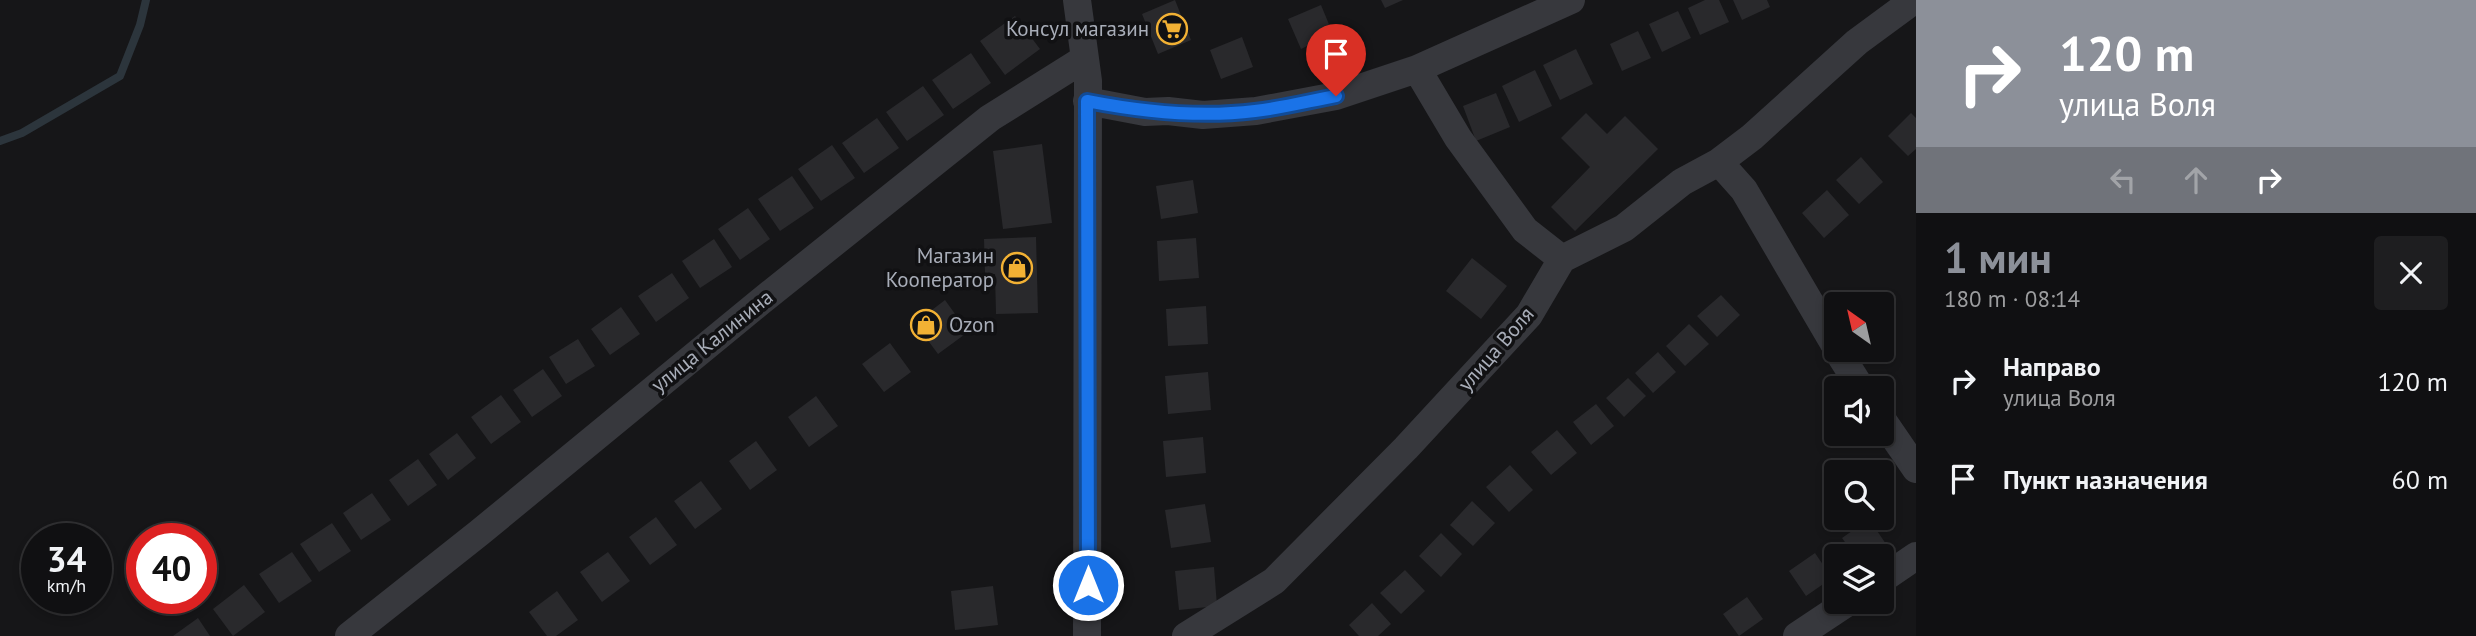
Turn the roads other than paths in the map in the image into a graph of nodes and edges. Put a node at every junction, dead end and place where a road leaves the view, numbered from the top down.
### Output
1 (1077, 0) edge
2 (1571, 0) edge
3 (1914, 0) edge
4 (1417, 69) junction
5 (1087, 80) junction
6 (1719, 162) junction
7 (1562, 259) junction
8 (1824, 327) edge
9 (1894, 437) edge
10 (1916, 469) edge
11 (1916, 556) edge
12 (1894, 571) edge
13 (1831, 614) edge
14 (349, 636) edge
15 (1087, 636) edge
16 (1186, 636) edge
17 (1797, 636) edge

1 - 5 street
2 - 4 street
3 - 6 street
4 - 5 street
4 - 7 street
5 - 14 street, улица Калинина
5 - 15 street
6 - 7 street
6 - 8 street
7 - 16 street, улица Воля
9 - 10 street
11 - 12 street
13 - 17 street

